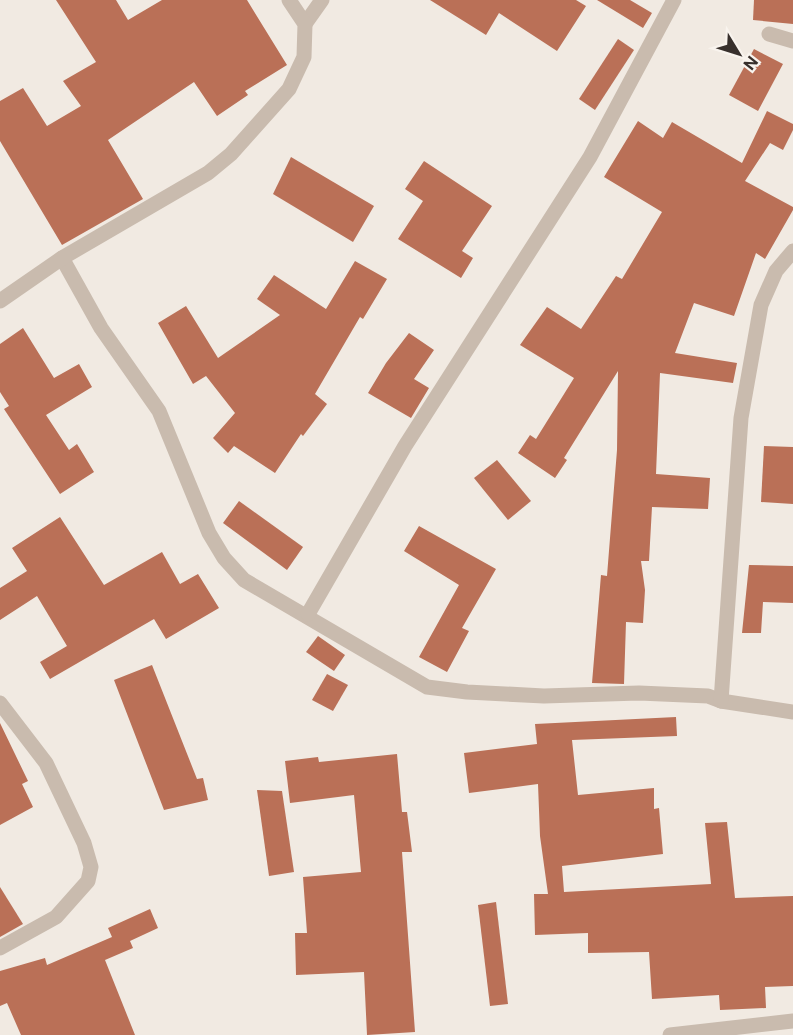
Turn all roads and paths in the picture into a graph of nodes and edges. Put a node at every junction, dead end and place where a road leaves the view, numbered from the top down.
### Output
1 (289, 0) edge
2 (322, 0) edge
3 (674, 0) edge
4 (305, 24) junction
5 (769, 34) dead end
6 (793, 41) edge
7 (793, 251) edge
8 (62, 258) junction
9 (0, 301) edge
10 (308, 614) junction
11 (721, 701) junction
12 (0, 703) edge
13 (793, 712) edge
14 (0, 948) edge
15 (793, 1021) edge
16 (670, 1035) edge

1 - 4 street
2 - 4 street
3 - 10 street
4 - 8 street
5 - 6 street
7 - 11 street
8 - 9 street
8 - 10 street
10 - 11 street
11 - 13 street
12 - 14 street
15 - 16 street

